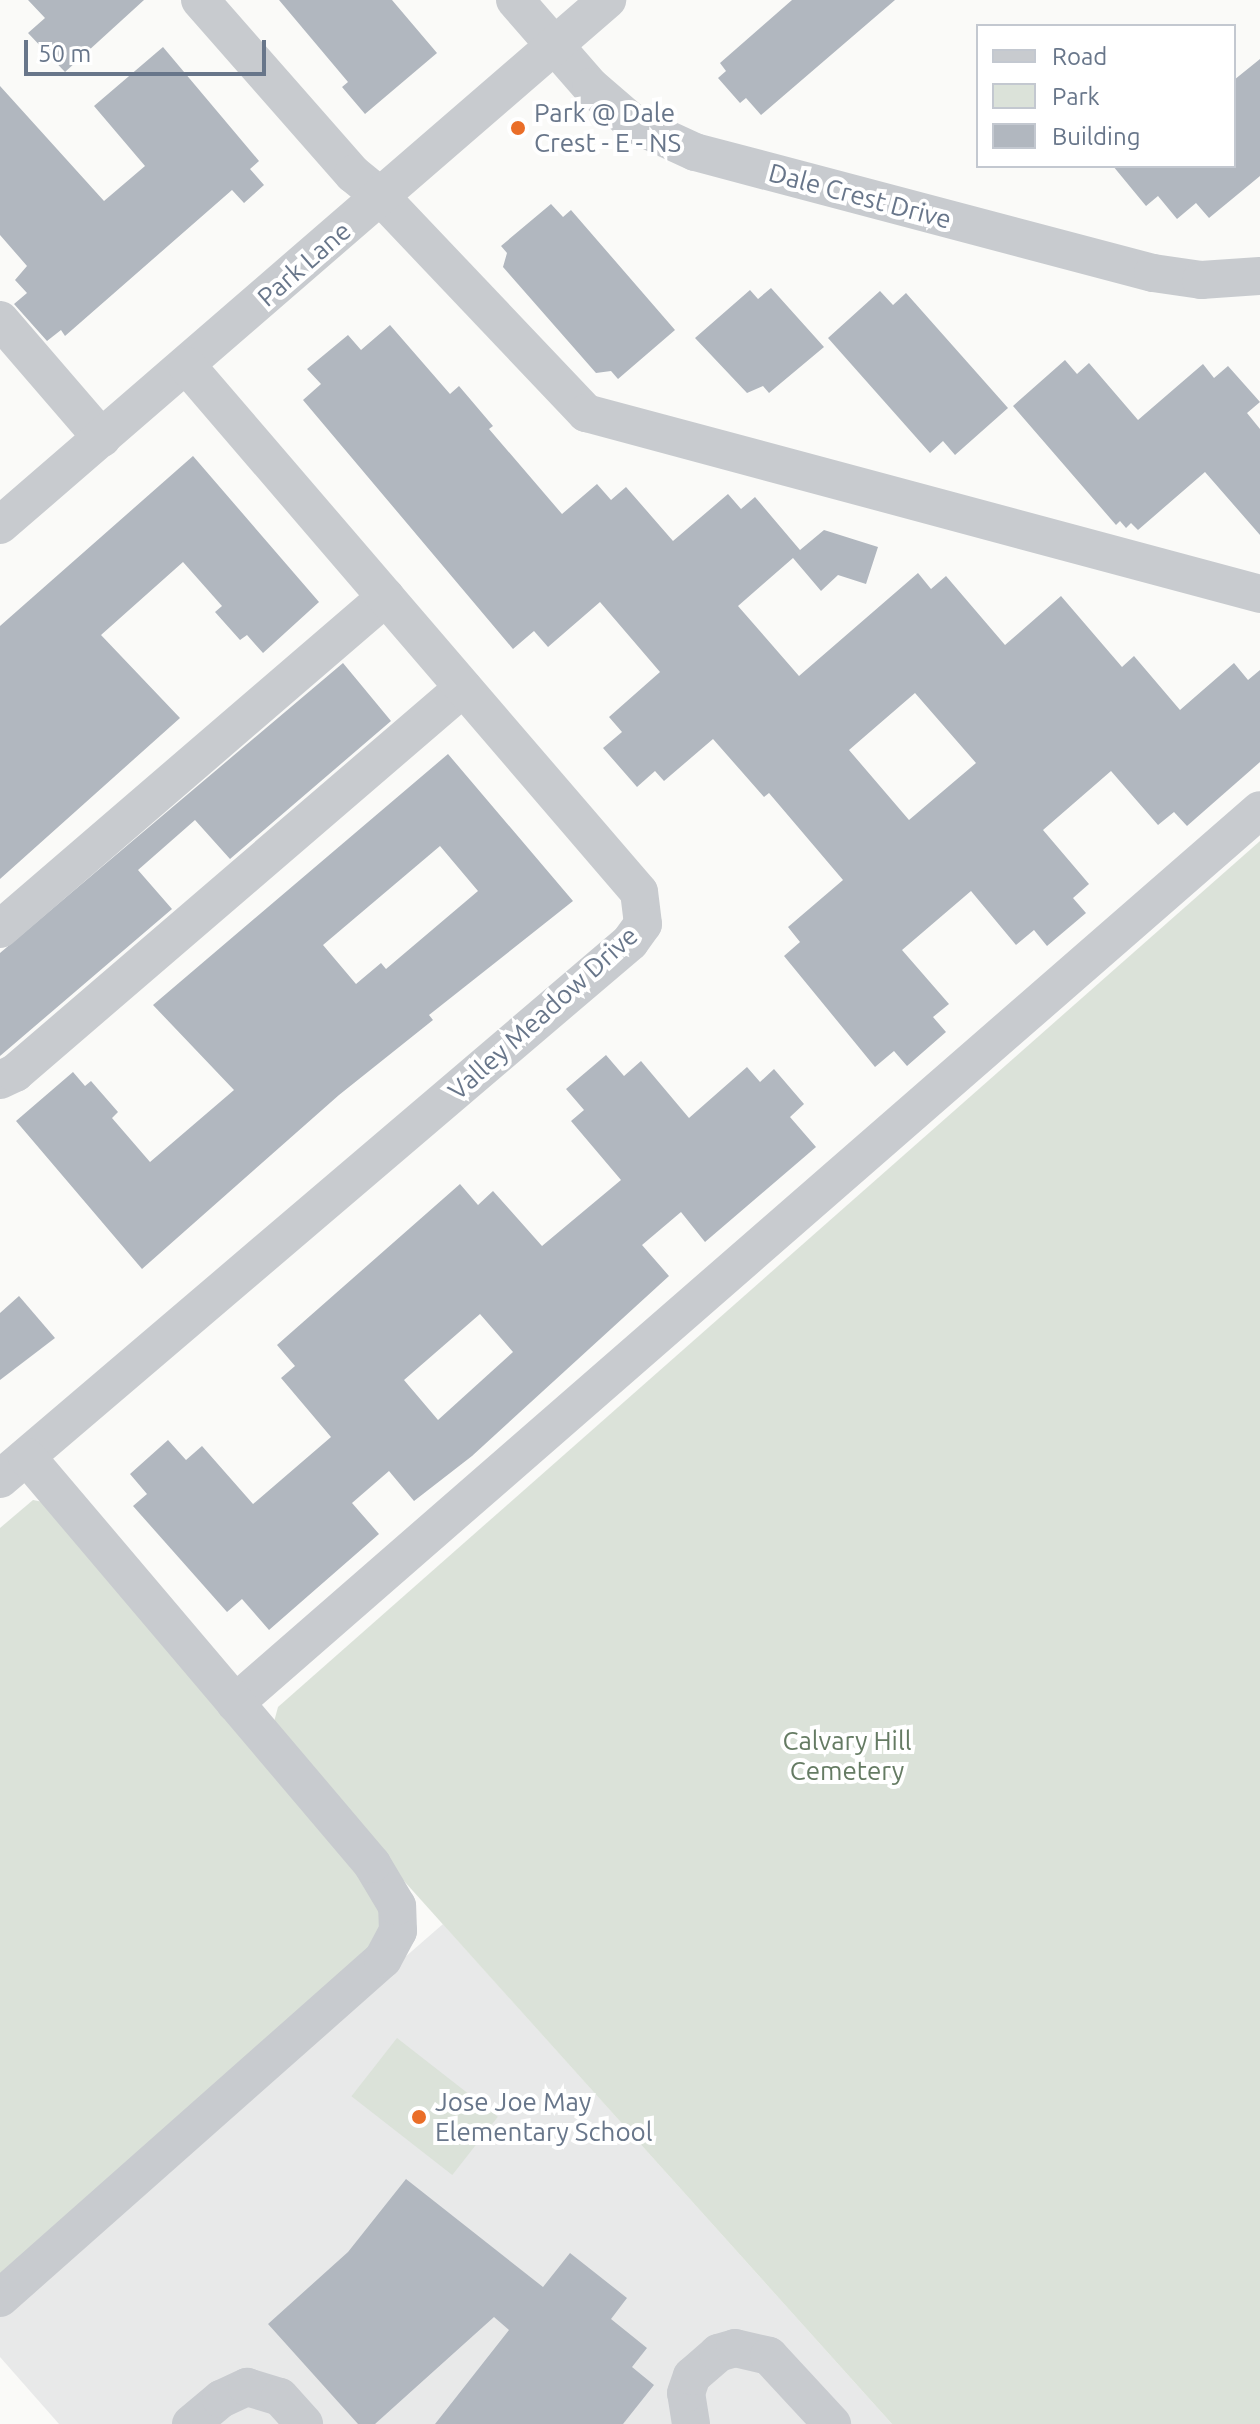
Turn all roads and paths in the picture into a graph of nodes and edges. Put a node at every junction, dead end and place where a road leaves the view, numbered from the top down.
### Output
1 (200, 0) edge
2 (515, 0) edge
3 (607, 0) edge
4 (555, 46) junction
5 (381, 197) junction
6 (1260, 276) edge
7 (0, 320) edge
8 (187, 366) junction
9 (102, 438) junction
10 (0, 525) edge
11 (1260, 594) edge
12 (386, 597) junction
13 (463, 688) junction
14 (1260, 810) edge
15 (0, 929) edge
16 (0, 1080) edge
17 (14, 1468) edge
18 (235, 1703) junction
19 (0, 2298) edge
20 (191, 2424) edge
21 (304, 2424) edge
22 (691, 2424) edge
23 (832, 2424) edge

1 - 5 street
2 - 4 street, Dale Crest Drive
3 - 4 street, Park Lane
4 - 5 street, Park Lane
4 - 6 street, Dale Crest Drive
5 - 8 street, Park Lane
5 - 11 street
7 - 9 street
8 - 9 street, Park Lane
8 - 12 street, Valley Meadow Drive
9 - 10 street, Park Lane
12 - 13 street, Valley Meadow Drive
12 - 15 street
13 - 16 street
13 - 17 street, Valley Meadow Drive
14 - 18 street
17 - 18 street
18 - 19 street
20 - 21 street
22 - 23 street

